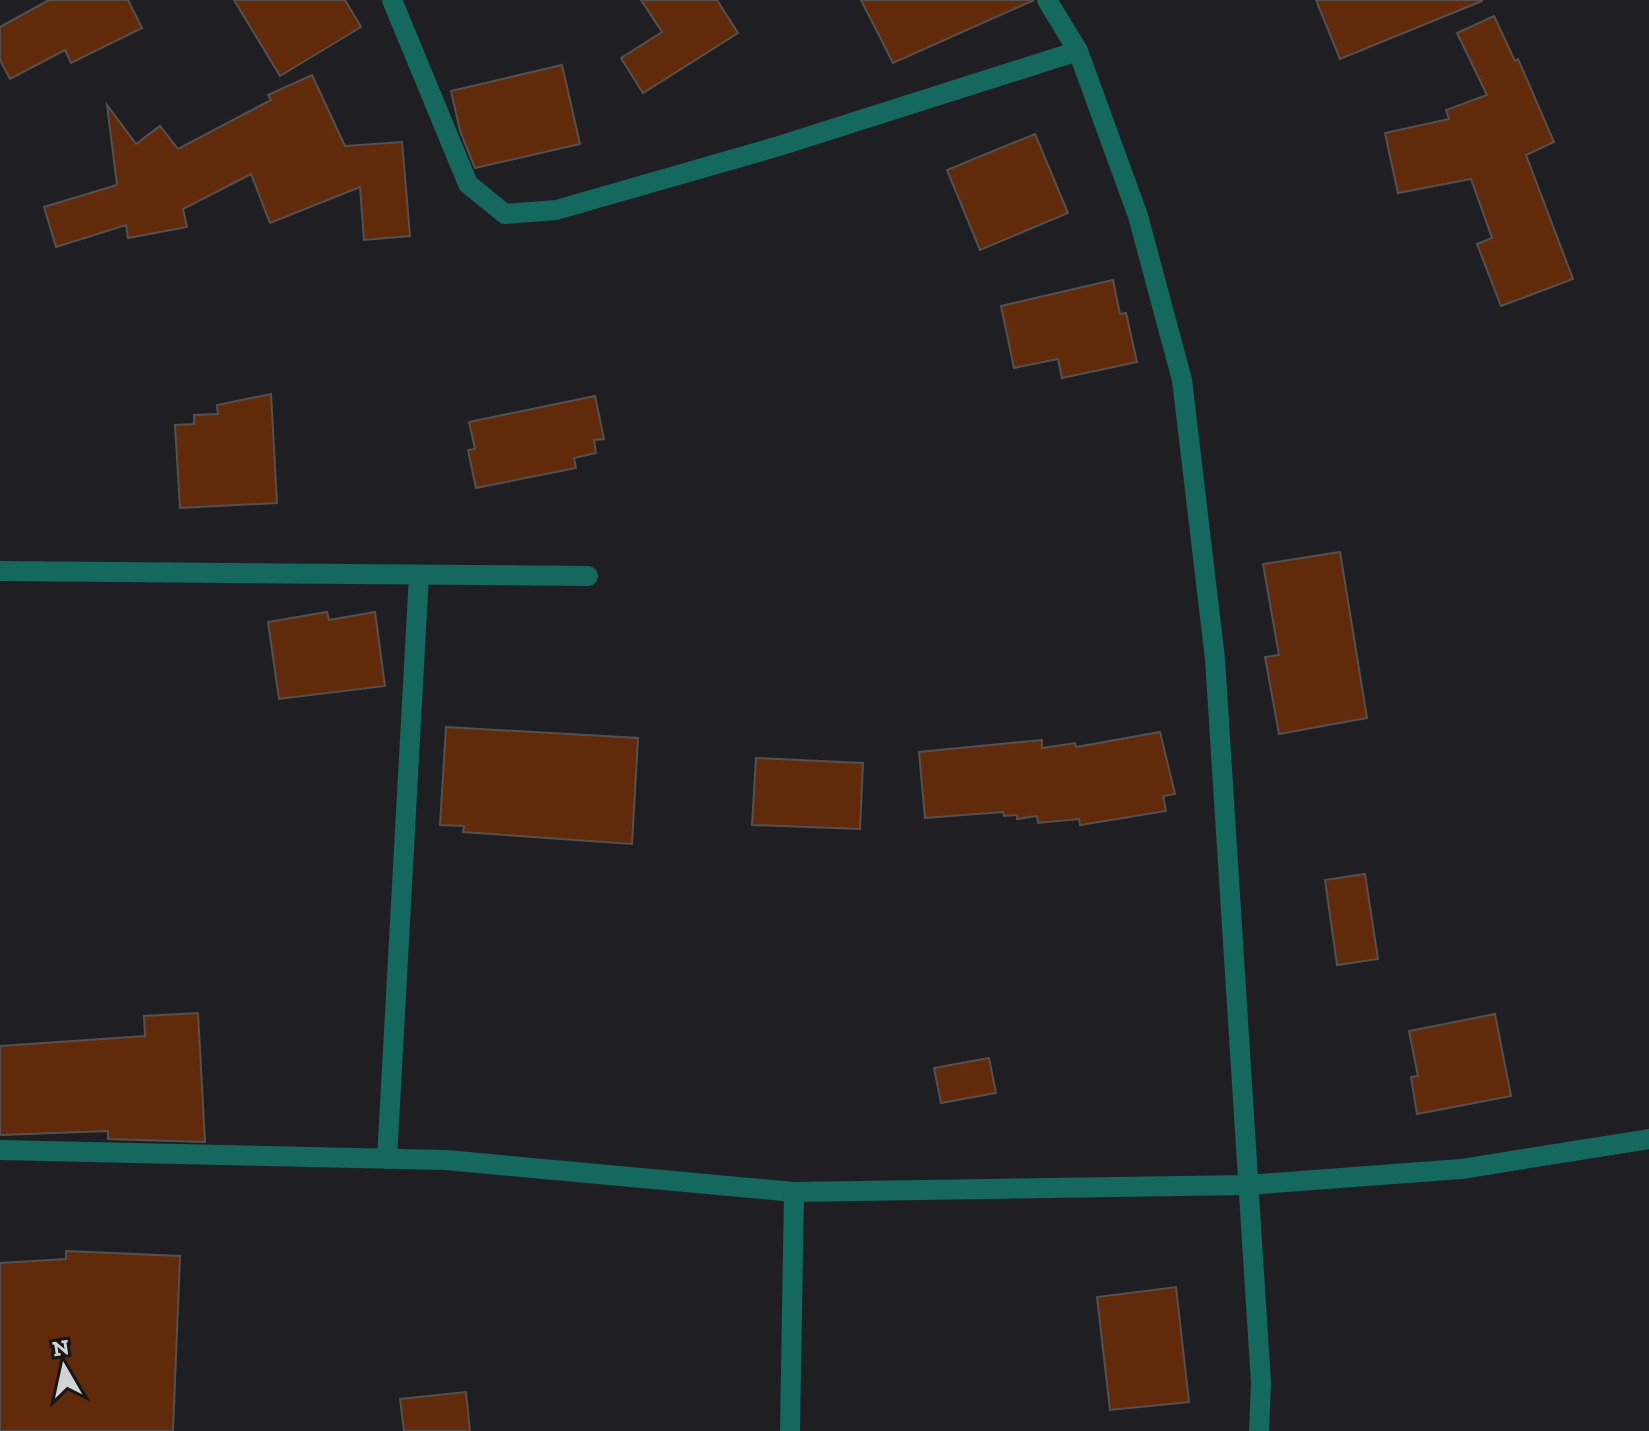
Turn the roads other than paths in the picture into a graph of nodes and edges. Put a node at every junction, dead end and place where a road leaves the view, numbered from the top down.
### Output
1 (392, 0) edge
2 (1047, 0) edge
3 (1078, 51) junction
4 (0, 571) edge
5 (419, 575) junction
6 (588, 576) dead end
7 (1649, 1139) edge
8 (0, 1150) edge
9 (387, 1159) junction
10 (1247, 1185) junction
11 (794, 1192) junction
12 (790, 1431) edge
13 (1259, 1431) edge

1 - 3 street
2 - 3 street
3 - 10 street
4 - 5 street
5 - 6 street
5 - 9 street
7 - 10 street
8 - 9 street
9 - 11 street
10 - 11 street
10 - 13 street
11 - 12 street

